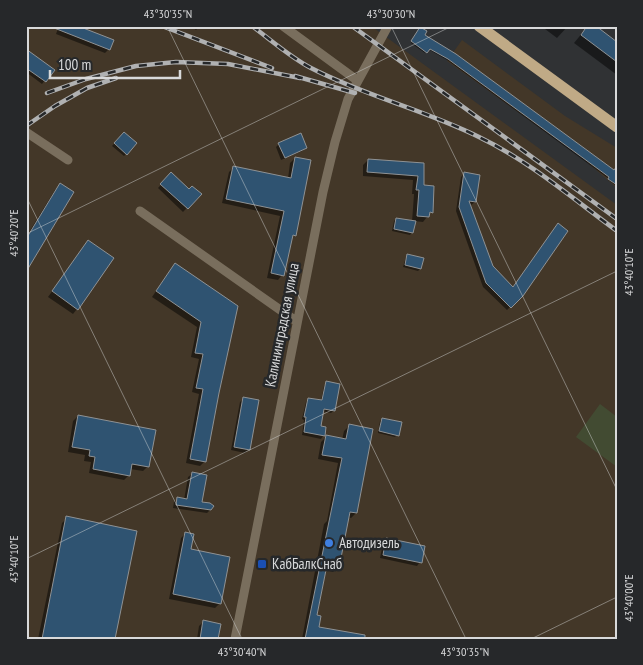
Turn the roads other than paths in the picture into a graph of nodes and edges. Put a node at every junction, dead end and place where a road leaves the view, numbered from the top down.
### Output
1 (282, 26) edge
2 (388, 26) edge
3 (479, 26) edge
4 (358, 81) junction
5 (617, 127) edge
6 (26, 132) edge
7 (68, 160) dead end
8 (140, 211) dead end
9 (296, 321) junction
10 (235, 639) edge

1 - 4 street
2 - 4 street, Калининградская улица
3 - 5 main road
4 - 9 street, Калининградская улица
6 - 7 street
8 - 9 street
9 - 10 street, Калининградская улица

